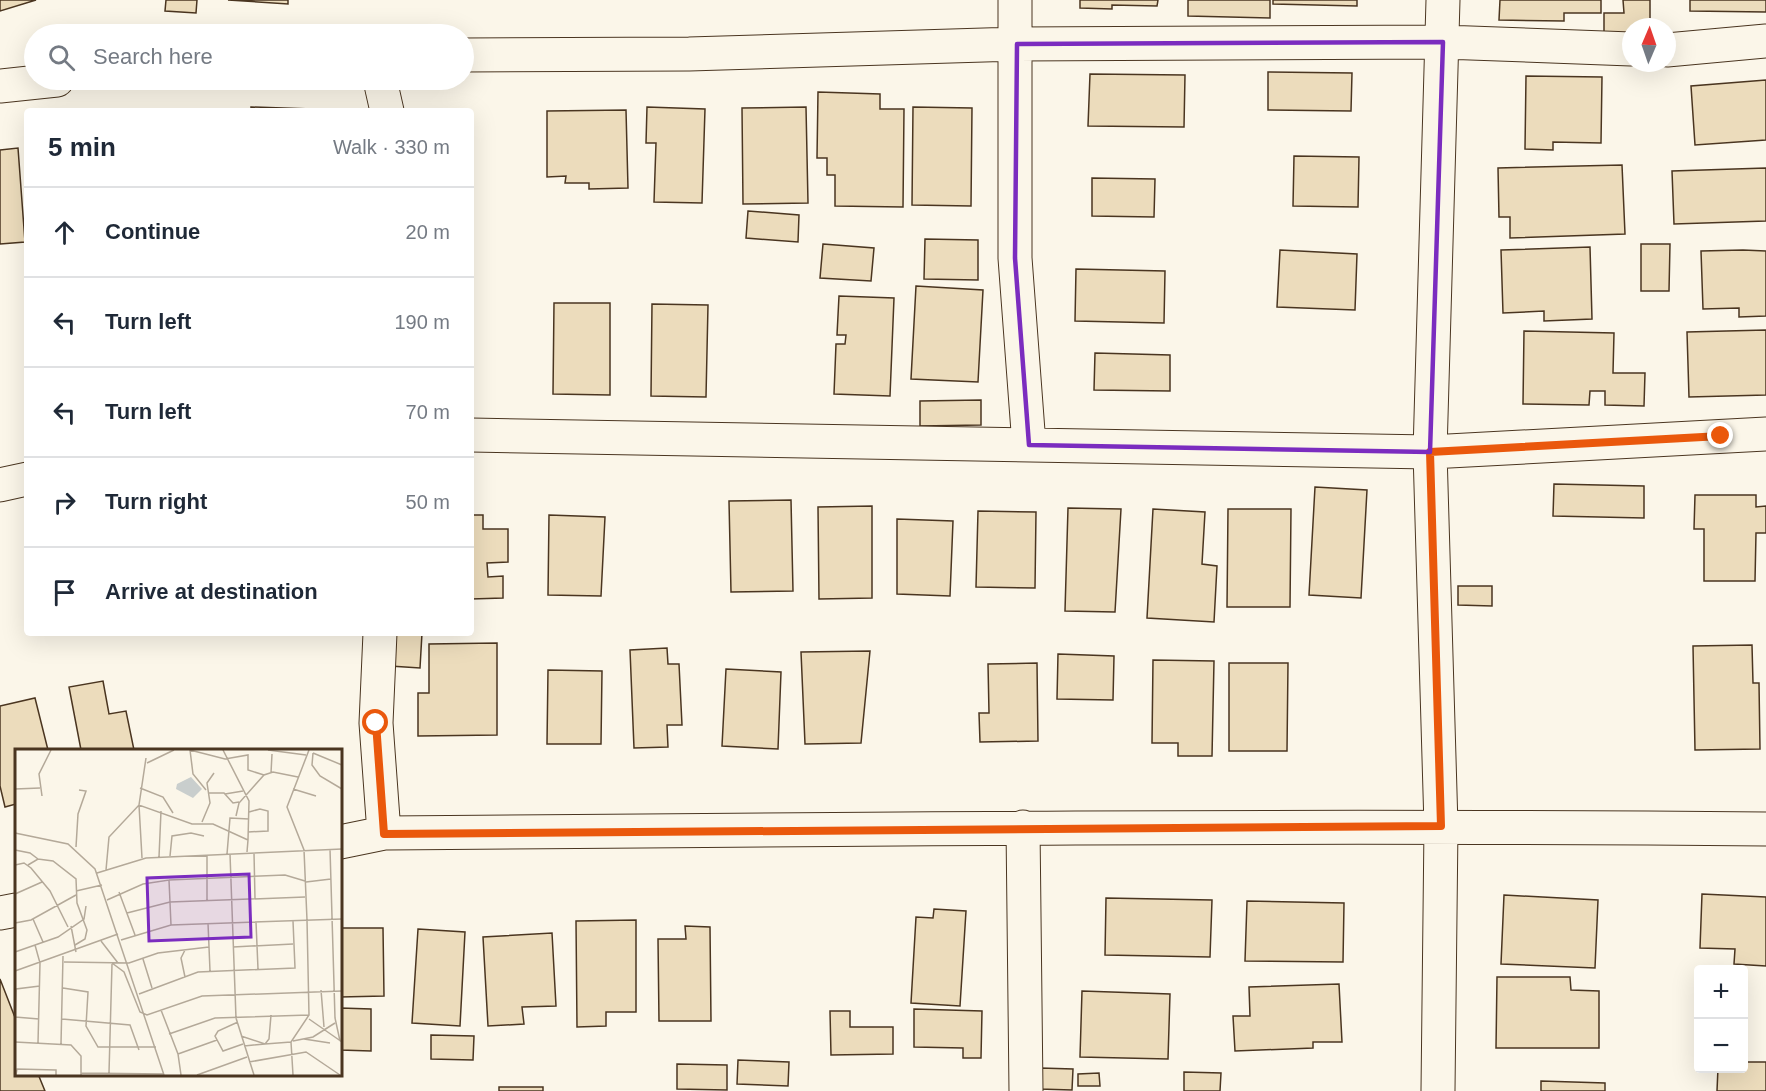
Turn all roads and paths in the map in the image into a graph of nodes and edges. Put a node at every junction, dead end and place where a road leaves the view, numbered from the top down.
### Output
1 (1015, 0) edge
2 (1443, 0) edge
3 (1766, 41) edge
4 (1443, 42) junction
5 (1017, 44) junction
6 (1622, 49) edge
7 (1676, 49) edge
8 (474, 55) edge
9 (24, 83) edge
10 (0, 86) edge
11 (382, 90) edge
12 (386, 108) edge
13 (1766, 434) edge
14 (474, 435) edge
15 (1029, 445) junction
16 (1430, 452) junction
17 (24, 480) edge
18 (0, 485) edge
19 (380, 636) edge
20 (1441, 826) junction
21 (1023, 827) junction
22 (1766, 829) edge
23 (384, 834) junction
24 (342, 843) edge
25 (15, 910) edge
26 (0, 914) edge
27 (1026, 1091) edge
28 (1438, 1091) edge

1 - 5 street
2 - 4 street
3 - 7 street
4 - 5 street
4 - 6 street
4 - 16 street
5 - 8 street
5 - 15 street
9 - 10 street
11 - 12 street
13 - 16 street
14 - 15 street
15 - 16 street
16 - 20 street
17 - 18 street
19 - 23 street
20 - 21 street
20 - 22 street
20 - 28 street
21 - 23 street
21 - 27 street
23 - 24 street
25 - 26 street

